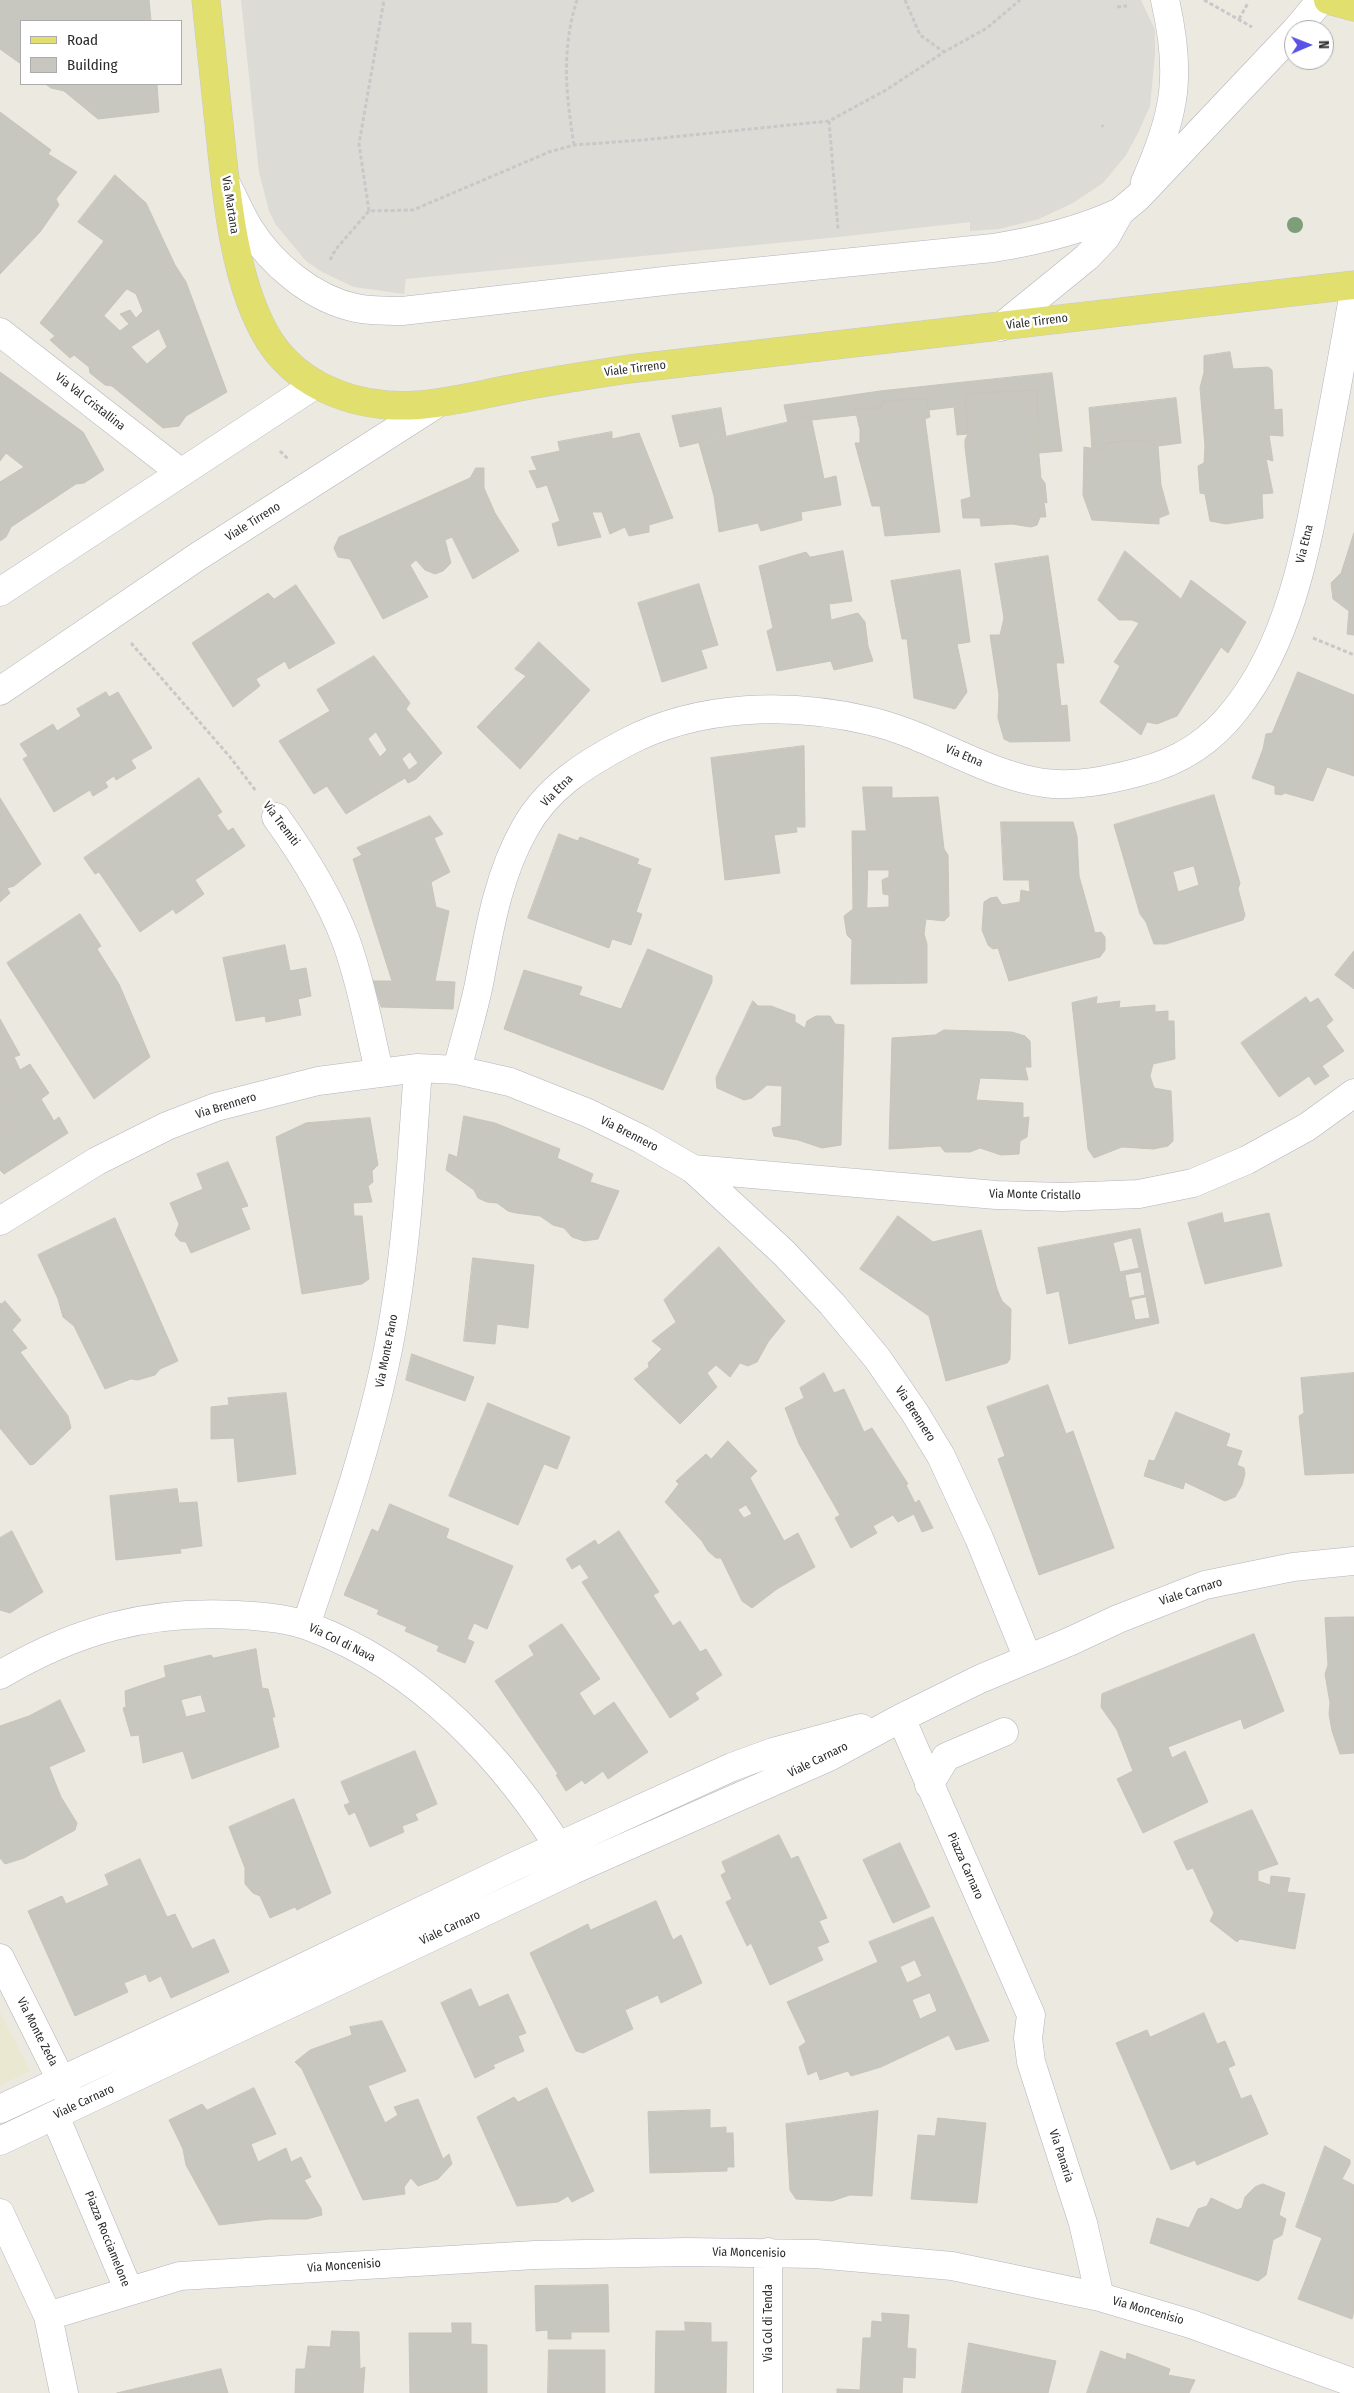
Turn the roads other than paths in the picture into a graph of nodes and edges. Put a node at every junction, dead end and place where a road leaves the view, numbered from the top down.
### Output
1 (206, 0) edge
2 (1165, 0) edge
3 (1321, 0) edge
4 (1328, 0) edge
5 (1354, 7) edge
6 (1304, 20) edge
7 (1284, 43) edge
8 (225, 182) junction
9 (1129, 205) junction
10 (1354, 285) edge
11 (1354, 292) edge
12 (1001, 327) junction
13 (0, 332) edge
14 (316, 384) junction
15 (438, 403) junction
16 (180, 472) junction
17 (0, 592) edge
18 (0, 691) edge
19 (276, 817) road end
20 (418, 1068) junction
21 (457, 1070) junction
22 (379, 1071) junction
23 (1354, 1094) edge
24 (693, 1169) junction
25 (0, 1221) edge
26 (1354, 1561) edge
27 (306, 1625) junction
28 (1028, 1659) junction
29 (0, 1675) edge
30 (901, 1718) junction
31 (1004, 1732) dead end
32 (929, 1785) junction
33 (566, 1858) junction
34 (0, 1958) edge
35 (1031, 2015) joint
36 (62, 2081) junction
37 (0, 2109) edge
38 (65, 2111) junction
39 (0, 2141) edge
40 (0, 2213) edge
41 (768, 2252) junction
42 (129, 2291) junction
43 (1100, 2297) junction
44 (48, 2316) junction
45 (1354, 2382) edge
46 (64, 2393) edge
47 (768, 2393) edge

1 - 8 main road, Via Martana
2 - 9 street
3 - 6 street
4 - 5 main road
7 - 9 street
8 - 9 street
8 - 14 main road, Via Martana
9 - 12 street
10 - 12 main road, Viale Tirreno
11 - 21 street, Via Etna
12 - 15 main road, Viale Tirreno
13 - 16 street, Via Val Cristallina
14 - 15 main road, Via Martana
14 - 16 street
15 - 18 street, Viale Tirreno
16 - 17 street
19 - 22 street, Via Tremiti
20 - 21 street, Via Brennero
20 - 22 street, Via Brennero
20 - 27 street, Via Monte Fano
21 - 24 street, Via Brennero
22 - 25 street, Via Brennero
23 - 24 street, Via Monte Cristallo
24 - 28 street, Via Brennero
26 - 28 street, Viale Carnaro
27 - 29 street, Via Col di Nava
27 - 33 street, Via Col di Nava
28 - 30 street, Viale Carnaro
30 - 32 street, Piazza Carnaro
30 - 33 street, Viale Carnaro
31 - 32 street
32 - 35 street, Piazza Carnaro
33 - 36 street, Viale Carnaro
33 - 38 street, Viale Carnaro
34 - 36 street, Via Monte Zeda
35 - 43 street, Via Panaria
36 - 37 street, Viale Carnaro
36 - 38 street, Via Monte Zeda
38 - 39 street, Viale Carnaro
38 - 42 street, Piazza Rocciamelone
40 - 44 street
41 - 42 street, Via Moncenisio
41 - 43 street, Via Moncenisio
41 - 47 street, Via Col di Tenda
42 - 44 street, Piazza Rocciamelone
43 - 45 street, Via Moncenisio
44 - 46 street

